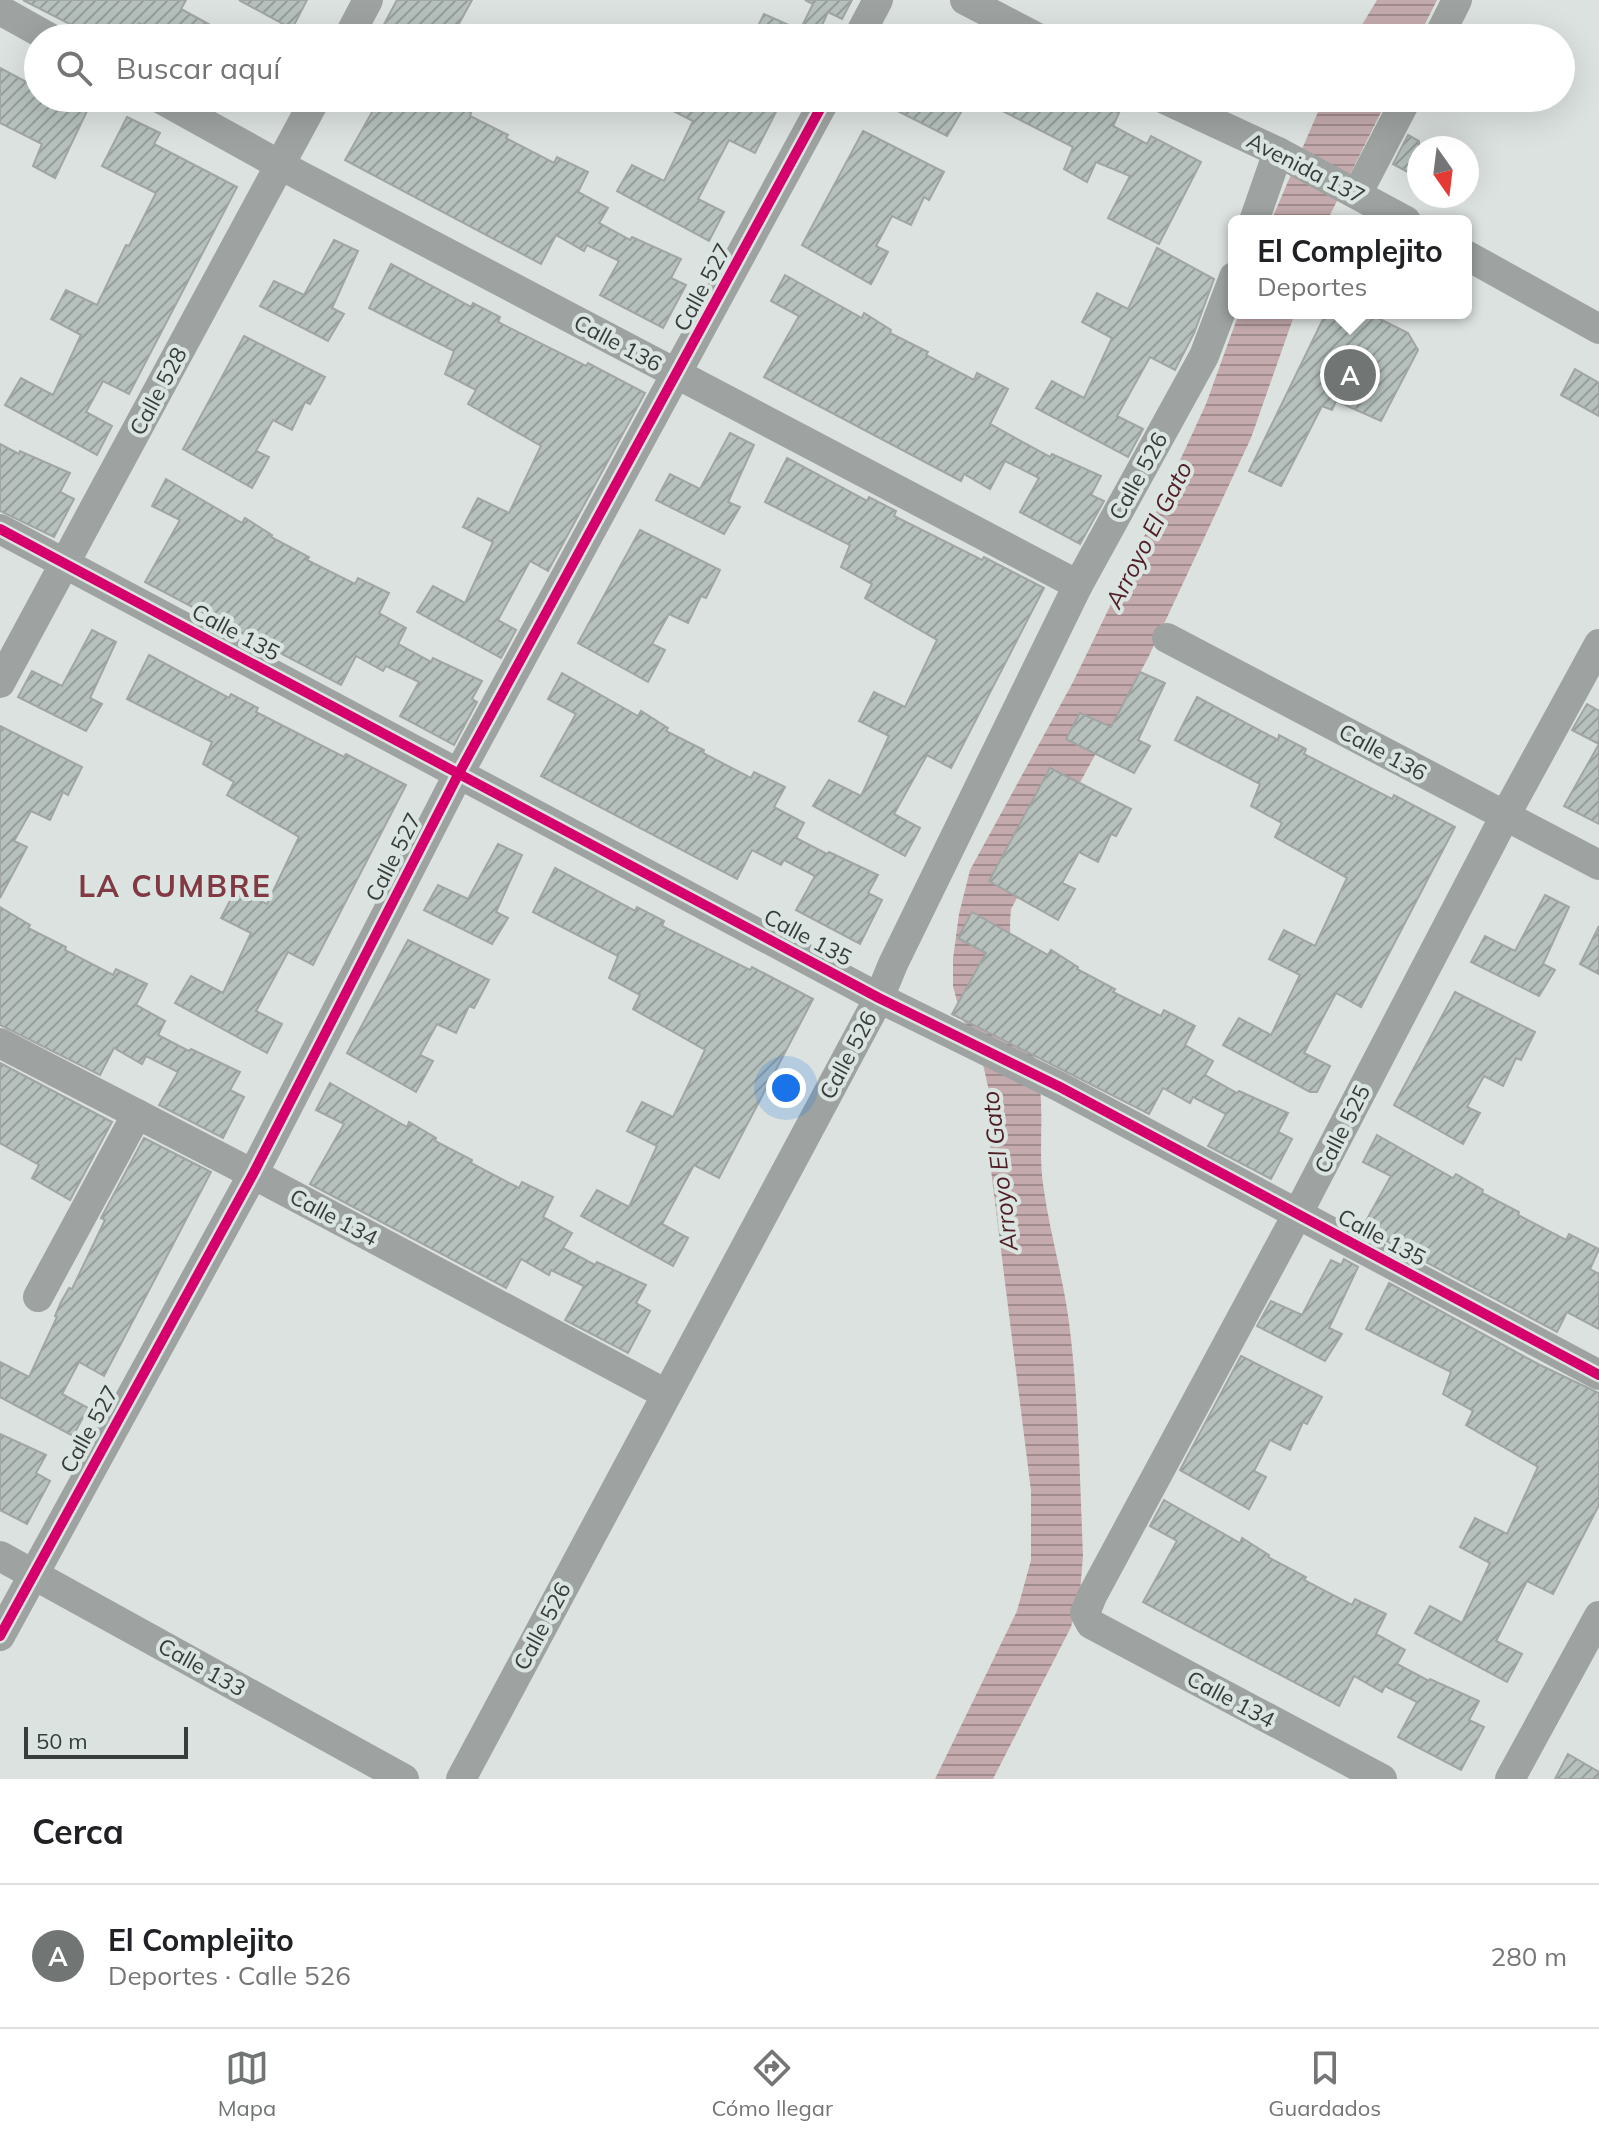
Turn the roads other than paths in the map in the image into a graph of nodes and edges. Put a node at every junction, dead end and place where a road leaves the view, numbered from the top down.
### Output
1 (368, 0) edge
2 (878, 0) edge
3 (965, 0) edge
4 (1457, 0) edge
5 (0, 10) edge
6 (25, 24) edge
7 (355, 24) edge
8 (865, 24) edge
9 (1011, 24) edge
10 (1445, 24) edge
11 (184, 112) edge
12 (308, 112) edge
13 (818, 112) edge
14 (1192, 112) edge
15 (1400, 112) edge
16 (1278, 152) junction
17 (280, 165) junction
18 (1357, 194) junction
19 (1256, 215) edge
20 (1395, 215) edge
21 (1472, 258) edge
22 (1228, 293) edge
23 (1599, 329) edge
24 (678, 374) junction
25 (0, 529) edge
26 (64, 564) junction
27 (1078, 585) junction
28 (1167, 638) dead end
29 (1599, 644) edge
30 (0, 683) edge
31 (459, 773) junction
32 (1505, 816) junction
33 (1599, 865) edge
34 (879, 998) junction
35 (0, 1043) edge
36 (137, 1114) junction
37 (253, 1174) junction
38 (1297, 1215) junction
39 (38, 1297) dead end
40 (1599, 1375) edge
41 (666, 1394) junction
42 (0, 1556) edge
43 (32, 1574) junction
44 (1085, 1613) joint
45 (1599, 1616) edge
46 (0, 1636) edge
47 (404, 1779) edge
48 (461, 1779) edge
49 (1382, 1779) edge
50 (1510, 1779) edge

1 - 7 street
2 - 8 street
3 - 9 street
4 - 10 street
5 - 6 street
11 - 17 street, Calle 136
12 - 17 street, Calle 528
13 - 24 street, Calle 527
14 - 16 street, Avenida 137
15 - 18 street
16 - 18 street, Avenida 137
16 - 19 street
17 - 24 street, Calle 136
17 - 26 street, Calle 528
18 - 20 street, Avenida 137
21 - 23 street
22 - 27 street, Calle 526
24 - 27 street, Calle 136
24 - 31 street, Calle 527
25 - 26 street, Calle 135
26 - 30 street, Calle 528
26 - 31 street, Calle 135
27 - 34 street, Calle 526
28 - 32 street, Calle 136
29 - 32 street, Calle 525
31 - 34 street, Calle 135
31 - 37 street, Calle 527
32 - 33 street, Calle 136
32 - 38 street, Calle 525
34 - 38 street, Calle 135
34 - 41 street, Calle 526
35 - 36 street, Calle 134
36 - 37 street, Calle 134
36 - 39 street
37 - 41 street, Calle 134
37 - 43 street, Calle 527
38 - 40 street, Calle 135
38 - 44 street, Calle 525
41 - 48 street, Calle 526
42 - 43 street, Calle 133
43 - 46 street, Calle 527
43 - 47 street, Calle 133
44 - 49 street, Calle 134
45 - 50 street

